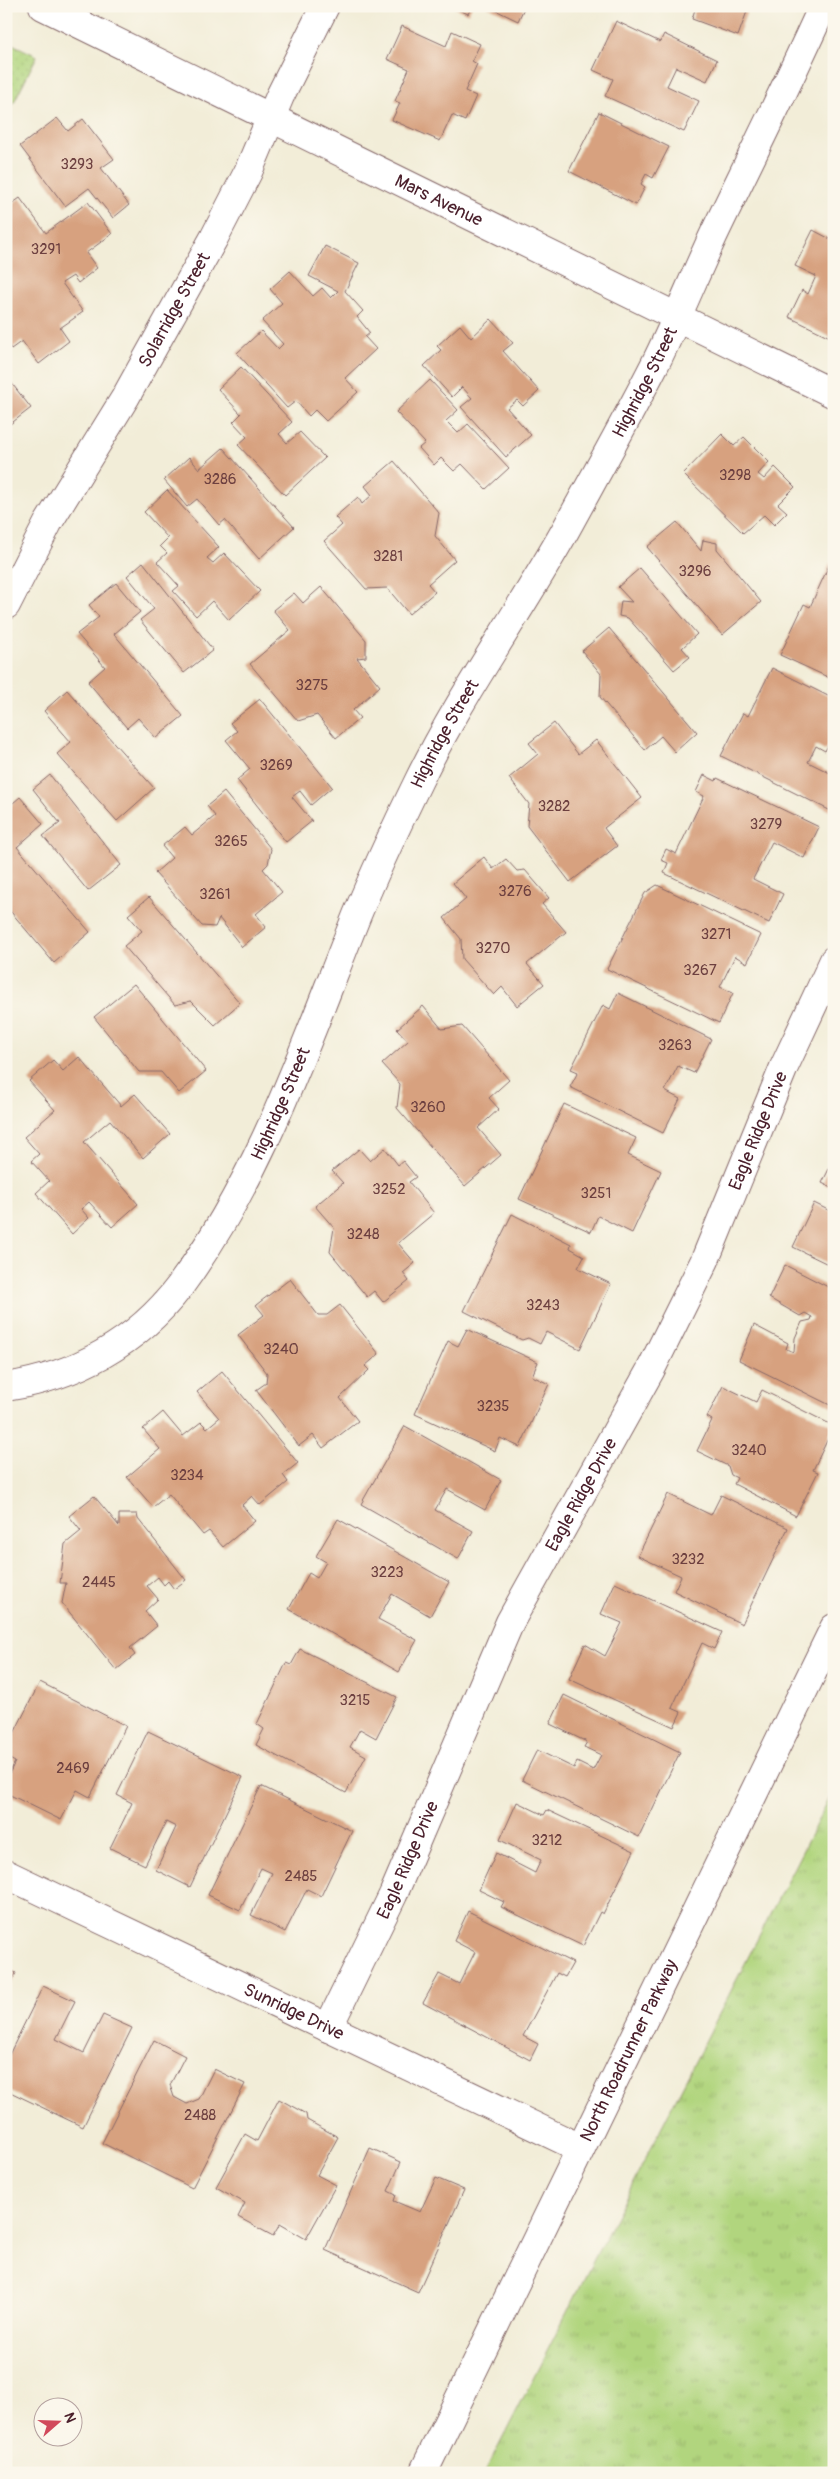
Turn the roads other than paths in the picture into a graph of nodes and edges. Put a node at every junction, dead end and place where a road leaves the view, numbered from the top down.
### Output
1 (44, 6) edge
2 (325, 6) edge
3 (823, 6) edge
4 (271, 120) junction
5 (676, 316) junction
6 (834, 394) edge
7 (6, 605) edge
8 (834, 960) edge
9 (6, 1387) edge
10 (834, 1628) edge
11 (6, 1874) edge
12 (328, 2028) junction
13 (580, 2148) junction
14 (423, 2473) edge

1 - 4 street, Mars Avenue
2 - 4 street, Solarridge Street
3 - 5 street, Highridge Street
4 - 5 street, Mars Avenue
4 - 7 street, Solarridge Street
5 - 6 street, Mars Avenue
5 - 9 street, Highridge Street
8 - 12 street, Eagle Ridge Drive
10 - 13 street, North Roadrunner Parkway
11 - 12 street, Sunridge Drive
12 - 13 street, Sunridge Drive
13 - 14 street, North Roadrunner Parkway

